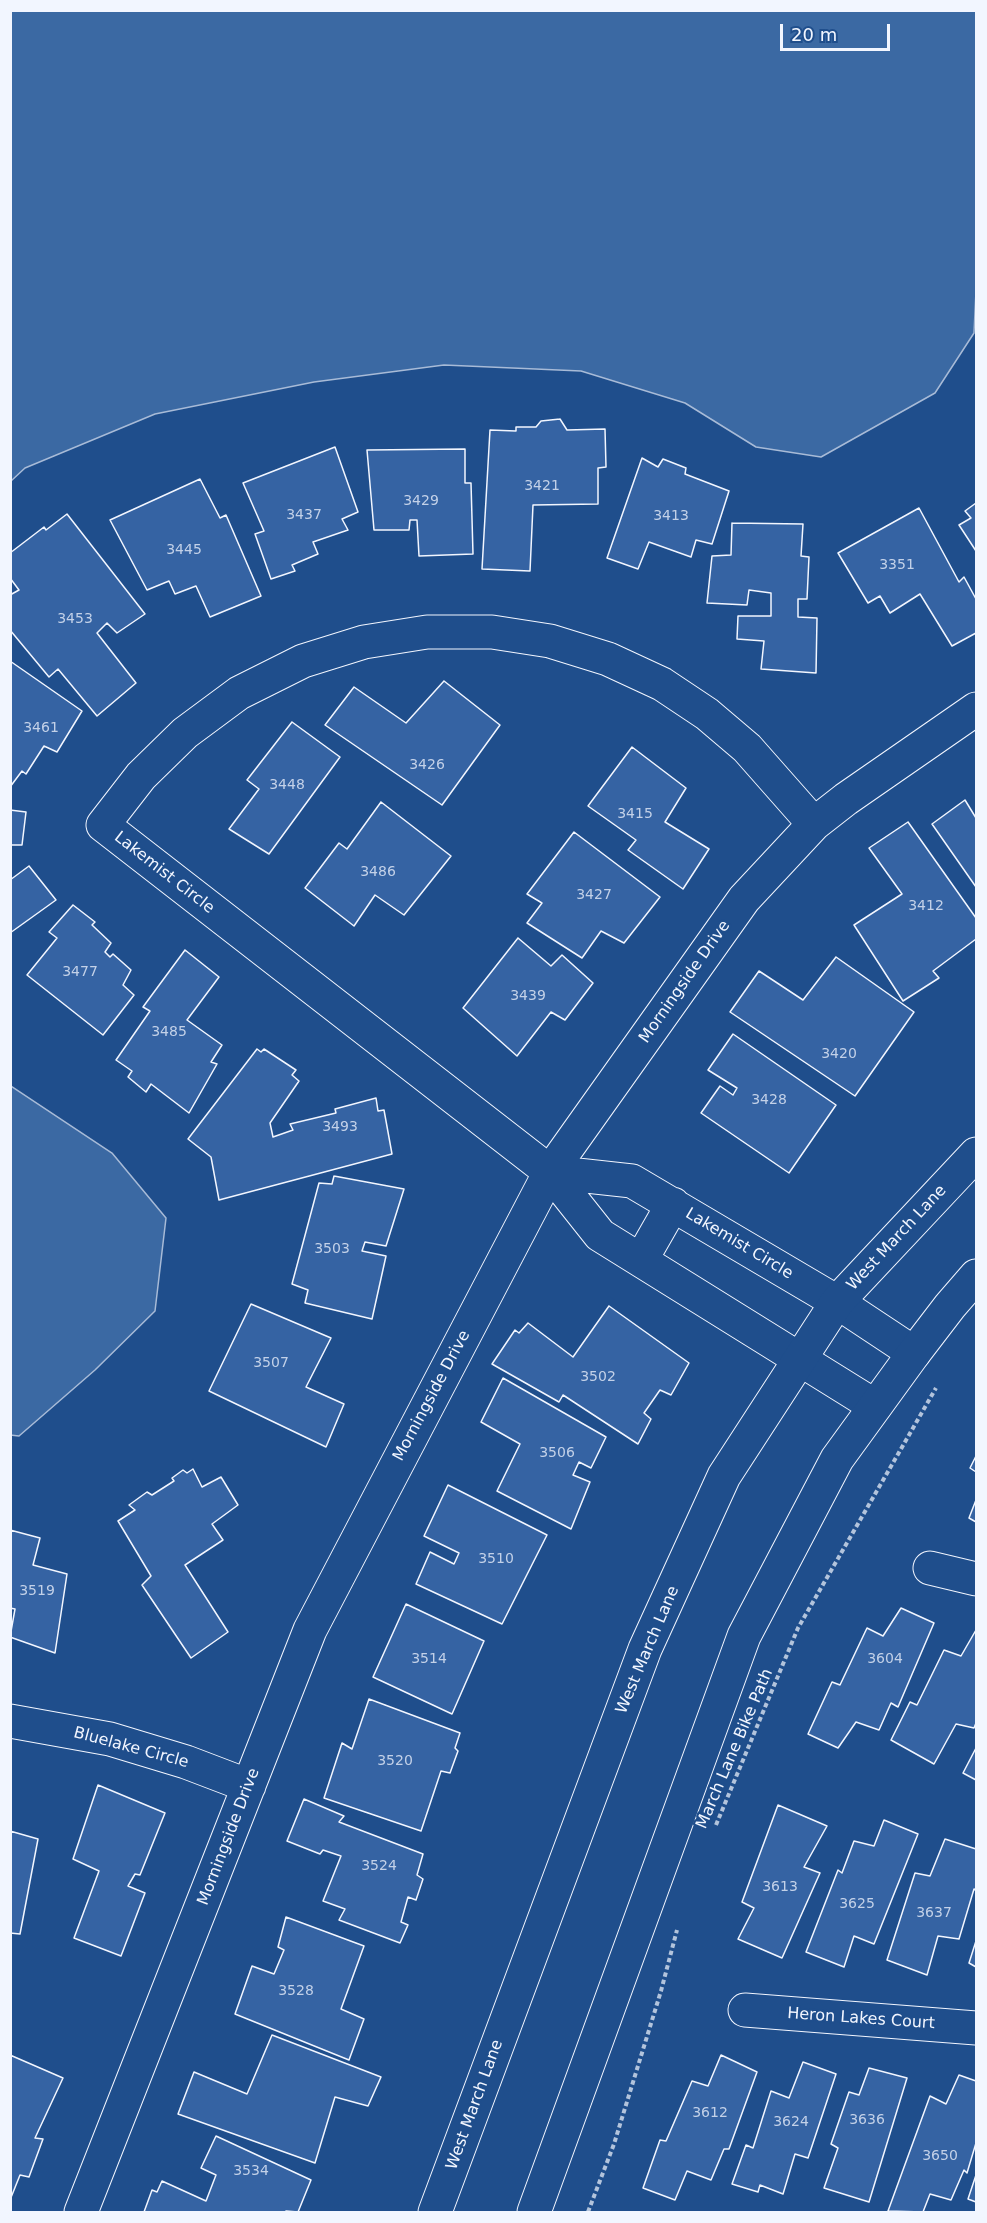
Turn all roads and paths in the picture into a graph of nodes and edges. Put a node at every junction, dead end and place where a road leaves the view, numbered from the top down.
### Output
1 (976, 709) edge
2 (814, 824) junction
3 (976, 1154) edge
4 (550, 1172) junction
5 (673, 1204) junction
6 (641, 1260) junction
7 (976, 1276) edge
8 (837, 1302) junction
9 (914, 1353) junction
10 (800, 1359) junction
11 (938, 1384) dead end
12 (876, 1406) junction
13 (930, 1568) dead end
14 (976, 1579) edge
15 (10, 1721) edge
16 (249, 1786) junction
17 (713, 1831) dead end
18 (679, 1924) dead end
19 (745, 2010) dead end
20 (976, 2028) edge
21 (81, 2212) edge
22 (435, 2212) edge
23 (534, 2212) edge
24 (588, 2212) edge

1 - 2 street, Morningside Drive
2 - 4 street, Morningside Drive
2 - 4 street, Lakemist Circle
3 - 8 street, West March Lane
4 - 5 street, Lakemist Circle
4 - 6 street, Lakemist Circle
4 - 16 street, Morningside Drive
5 - 6 street
5 - 8 street, Lakemist Circle
6 - 10 street, Lakemist Circle
7 - 9 street
8 - 9 street, Lakemist Circle
8 - 10 street, West March Lane
9 - 12 street
10 - 12 street, Lakemist Circle
10 - 22 street, West March Lane
11 - 17 path, March Lane Bike Path
12 - 23 street
13 - 14 street
15 - 16 street, Bluelake Circle
16 - 21 street, Morningside Drive
18 - 24 path
19 - 20 street, Heron Lakes Court

